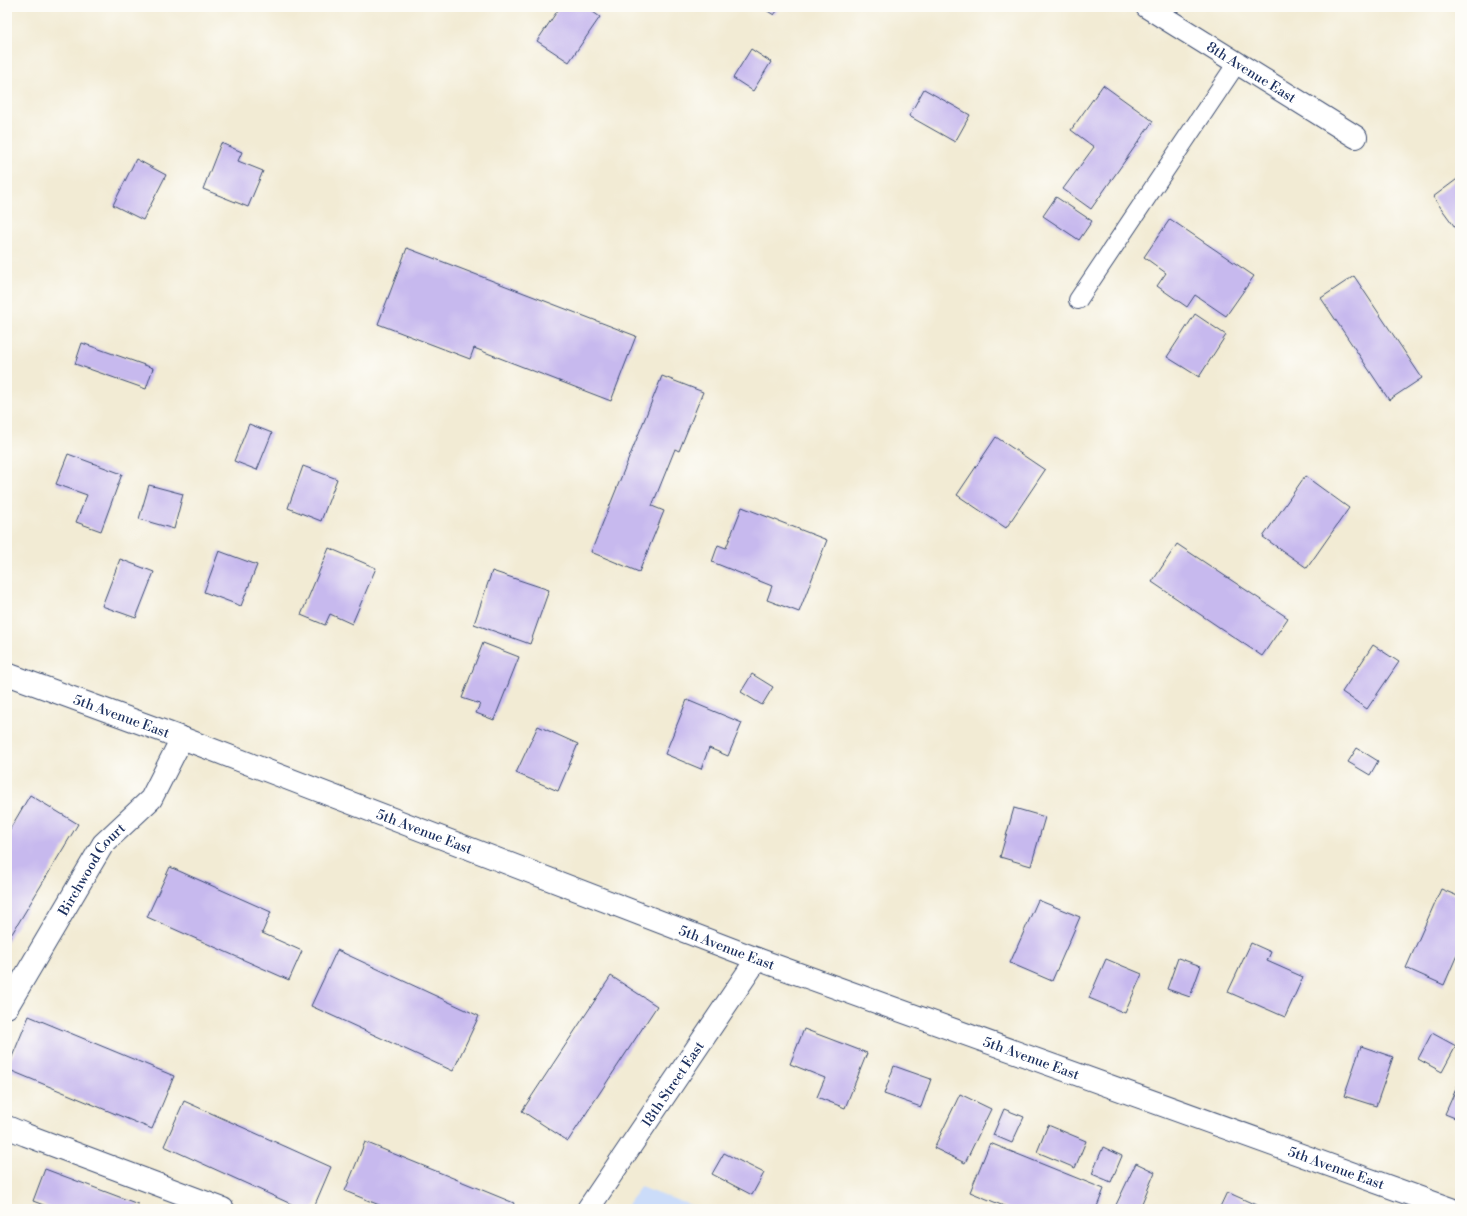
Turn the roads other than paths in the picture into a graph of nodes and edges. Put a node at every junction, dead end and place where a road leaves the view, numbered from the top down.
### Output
1 (1147, 7) edge
2 (1237, 63) junction
3 (1356, 137) dead end
4 (1078, 300) dead end
5 (7, 674) edge
6 (182, 738) junction
7 (757, 959) junction
8 (7, 1007) edge
9 (7, 1127) edge
10 (223, 1209) edge
11 (588, 1209) edge
12 (1451, 1209) edge

1 - 2 street, 8th Avenue East
2 - 3 street, 8th Avenue East
2 - 4 lane
5 - 6 street, 5th Avenue East
6 - 7 street, 5th Avenue East
6 - 8 street, Birchwood Court
7 - 11 street, 18th Street East
7 - 12 street, 5th Avenue East
9 - 10 street

